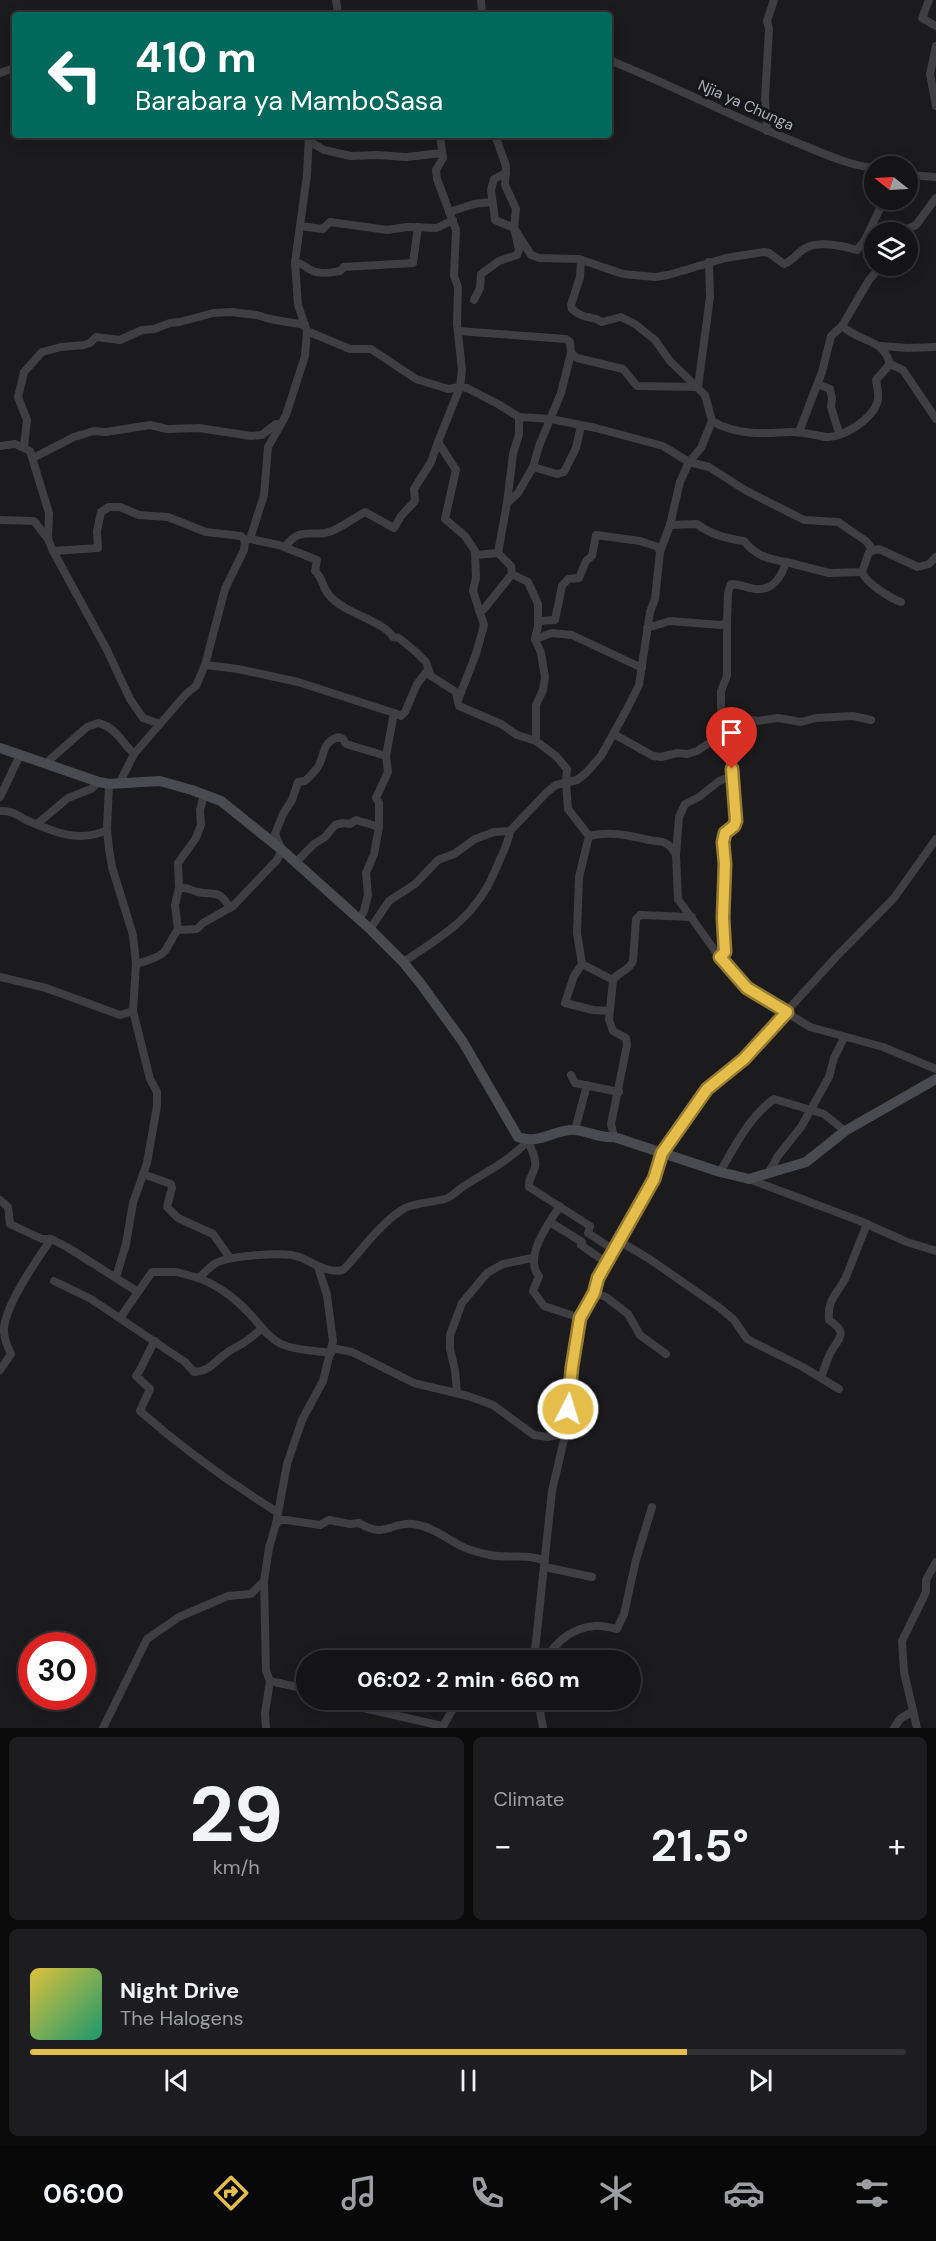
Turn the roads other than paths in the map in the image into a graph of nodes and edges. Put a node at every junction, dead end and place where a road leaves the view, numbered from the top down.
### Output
1 (774, 0) edge
2 (929, 0) edge
3 (936, 26) edge
4 (936, 46) edge
5 (612, 61) edge
6 (936, 106) edge
7 (767, 131) junction
8 (309, 138) edge
9 (440, 138) edge
10 (495, 138) edge
11 (442, 153) junction
12 (864, 166) edge
13 (506, 173) junction
14 (918, 176) edge
15 (936, 177) edge
16 (936, 198) edge
17 (492, 202) junction
18 (879, 210) edge
19 (449, 212) junction
20 (453, 220) junction
21 (918, 222) edge
22 (300, 226) junction
23 (418, 227) junction
24 (513, 228) junction
25 (581, 260) junction
26 (295, 262) junction
27 (709, 262) junction
28 (872, 276) edge
29 (474, 300) dead end
30 (842, 326) junction
31 (306, 328) junction
32 (458, 331) junction
33 (881, 346) junction
34 (936, 347) edge
35 (572, 353) junction
36 (890, 364) junction
37 (818, 384) junction
38 (460, 387) junction
39 (698, 387) junction
40 (519, 417) junction
41 (551, 419) junction
42 (936, 419) edge
43 (712, 421) junction
44 (281, 424) junction
45 (581, 426) junction
46 (799, 432) junction
47 (838, 433) junction
48 (438, 442) junction
49 (0, 446) edge
50 (24, 447) junction
51 (33, 458) junction
52 (689, 462) junction
53 (533, 466) junction
54 (507, 503) junction
55 (0, 520) edge
56 (670, 525) junction
57 (48, 538) junction
58 (248, 540) junction
59 (285, 547) junction
60 (873, 550) junction
61 (53, 551) junction
62 (660, 552) junction
63 (498, 553) junction
64 (476, 555) junction
65 (936, 557) edge
66 (786, 562) junction
67 (862, 572) junction
68 (512, 574) junction
69 (901, 602) dead end
70 (480, 610) junction
71 (539, 621) junction
72 (727, 621) junction
73 (647, 628) junction
74 (535, 639) junction
75 (205, 665) junction
76 (642, 668) junction
77 (428, 670) junction
78 (458, 700) junction
79 (394, 713) junction
80 (871, 720) dead end
81 (160, 724) junction
82 (615, 734) junction
83 (724, 734) junction
84 (537, 741) junction
85 (0, 748) edge
86 (134, 754) junction
87 (20, 755) junction
88 (386, 756) junction
89 (46, 763) junction
90 (733, 776) junction
91 (566, 782) junction
92 (109, 783) junction
93 (204, 795) junction
94 (0, 797) edge
95 (0, 811) edge
96 (38, 824) junction
97 (379, 827) junction
98 (107, 830) junction
99 (510, 831) junction
100 (589, 836) junction
101 (936, 838) edge
102 (282, 850) junction
103 (676, 855) junction
104 (296, 862) junction
105 (179, 888) junction
106 (230, 908) junction
107 (692, 917) junction
108 (359, 920) junction
109 (370, 929) junction
110 (178, 930) junction
111 (720, 957) junction
112 (403, 962) junction
113 (136, 964) junction
114 (582, 964) junction
115 (0, 977) edge
116 (614, 980) junction
117 (133, 1011) junction
118 (609, 1011) junction
119 (787, 1012) junction
120 (844, 1038) junction
121 (936, 1069) edge
122 (571, 1075) dead end
123 (936, 1079) edge
124 (587, 1086) junction
125 (619, 1092) junction
126 (811, 1109) junction
127 (575, 1130) junction
128 (845, 1131) junction
129 (614, 1137) junction
130 (528, 1141) junction
131 (662, 1153) junction
132 (720, 1172) junction
133 (143, 1174) junction
134 (768, 1174) junction
135 (749, 1179) junction
136 (0, 1200) edge
137 (560, 1206) junction
138 (550, 1222) junction
139 (867, 1224) junction
140 (51, 1239) junction
141 (619, 1241) junction
142 (614, 1250) junction
143 (936, 1251) edge
144 (230, 1258) junction
145 (532, 1258) junction
146 (607, 1263) junction
147 (318, 1267) junction
148 (116, 1277) junction
149 (198, 1278) junction
150 (54, 1281) dead end
151 (138, 1292) junction
152 (594, 1293) junction
153 (120, 1318) junction
154 (580, 1318) junction
155 (262, 1328) junction
156 (155, 1341) junction
157 (331, 1350) junction
158 (666, 1354) dead end
159 (0, 1370) edge
160 (821, 1377) junction
161 (839, 1389) dead end
162 (457, 1393) junction
163 (566, 1433) junction
164 (652, 1507) dead end
165 (277, 1512) junction
166 (276, 1524) junction
167 (936, 1562) edge
168 (545, 1564) junction
169 (592, 1577) dead end
170 (264, 1581) junction
171 (535, 1650) edge
172 (552, 1650) edge
173 (270, 1681) junction
174 (296, 1687) edge
175 (371, 1710) edge
176 (454, 1710) edge
177 (540, 1710) edge
178 (913, 1712) junction
179 (442, 1727) edge
180 (103, 1728) edge
181 (266, 1728) edge
182 (543, 1728) edge
183 (894, 1728) edge
184 (917, 1728) edge

1 - 7 street
2 - 3 street
4 - 6 street
5 - 7 street, Njia ya Chunga
7 - 12 street, Njia ya Chunga
8 - 11 street
8 - 22 street
9 - 11 street
10 - 13 street
11 - 19 street
13 - 17 street
13 - 24 street
14 - 15 street
16 - 21 street
17 - 19 street
17 - 24 street
18 - 27 street
19 - 20 street
20 - 23 street
20 - 32 street
22 - 23 street
22 - 26 street
23 - 26 street
24 - 25 street
24 - 29 street
25 - 27 street
25 - 39 street
26 - 31 street
27 - 39 street
28 - 30 street
30 - 33 street
30 - 37 street
31 - 38 street
31 - 44 street
31 - 50 street
32 - 35 street
32 - 38 street
33 - 34 street
33 - 36 street
35 - 39 street
35 - 41 street
36 - 42 street
36 - 47 street
37 - 46 street
37 - 47 street
38 - 40 street
38 - 48 street
39 - 43 street
40 - 41 street
40 - 54 street
41 - 45 street
41 - 53 street
43 - 46 street
43 - 52 street
44 - 51 street
44 - 58 street
45 - 52 street
45 - 53 street
46 - 47 street
48 - 59 street
48 - 64 street
49 - 50 street
50 - 51 street
51 - 57 street
52 - 56 street
52 - 60 street
53 - 54 street
54 - 63 street
55 - 57 street
56 - 62 street
56 - 66 street
57 - 61 street
58 - 59 street
58 - 61 street
58 - 75 street
59 - 77 street
60 - 65 street
60 - 67 street
61 - 81 street
62 - 71 street
62 - 73 street
63 - 64 street
63 - 68 street
64 - 70 street
66 - 67 street
66 - 72 street
67 - 69 street
68 - 70 street
68 - 71 street
70 - 78 street
71 - 74 street
72 - 73 street
72 - 83 street
73 - 76 street
74 - 76 street
74 - 84 street
75 - 79 street
75 - 81 street
76 - 82 street
77 - 78 street
77 - 79 street
78 - 84 street
79 - 88 street
80 - 83 street
81 - 86 street
82 - 83 street
82 - 91 street
83 - 90 street
84 - 91 street
85 - 87 street
86 - 89 street
86 - 92 street
87 - 89 street
87 - 94 street
88 - 97 street
88 - 102 street
89 - 92 street
90 - 103 street
90 - 111 street
91 - 99 street
91 - 100 street
92 - 93 street
92 - 96 street
92 - 98 street
93 - 102 street
93 - 105 street
95 - 96 street
96 - 98 street
97 - 104 street
97 - 108 street
98 - 113 street
99 - 109 street
99 - 112 street
100 - 103 street
100 - 114 street
101 - 119 street
102 - 104 street
102 - 106 street
103 - 107 street
104 - 108 street
105 - 106 street
105 - 110 street
106 - 110 street
107 - 111 street
107 - 116 street
108 - 109 street
109 - 112 street
110 - 113 street
111 - 119 street
112 - 130 street
113 - 117 street
114 - 116 street
114 - 118 street
115 - 117 street
116 - 118 street
117 - 133 street
118 - 125 street
119 - 120 street
119 - 131 street
120 - 121 street
120 - 126 street
122 - 124 street
123 - 128 street
124 - 125 street
124 - 127 street
125 - 129 street
126 - 128 street
126 - 132 street
126 - 134 street
127 - 129 street
127 - 130 street
128 - 134 street
129 - 131 street
130 - 137 street
130 - 147 street
131 - 132 street
131 - 141 street
132 - 135 street
133 - 144 street
133 - 148 street
134 - 135 street
135 - 139 street
136 - 140 street
137 - 138 street
137 - 142 street
138 - 145 street
138 - 146 street
139 - 143 street
139 - 160 street
140 - 148 street
140 - 159 street
141 - 142 street
141 - 160 street
142 - 146 street
144 - 147 street
144 - 149 street
145 - 154 street
145 - 162 street
146 - 152 street
147 - 157 street
148 - 151 street
149 - 151 street
149 - 155 street
150 - 153 street
151 - 153 street
152 - 154 street
152 - 158 street
153 - 156 street
154 - 163 street
155 - 156 street
155 - 157 street
156 - 165 street
157 - 162 street
157 - 165 street
160 - 161 street
162 - 163 street
163 - 168 street
164 - 172 street
165 - 166 street
166 - 168 street
166 - 170 street
167 - 178 street
168 - 169 street
168 - 171 street
170 - 173 street
170 - 180 street
173 - 174 street
173 - 181 street
175 - 179 street
176 - 179 street
177 - 182 street
178 - 183 street
178 - 184 street

